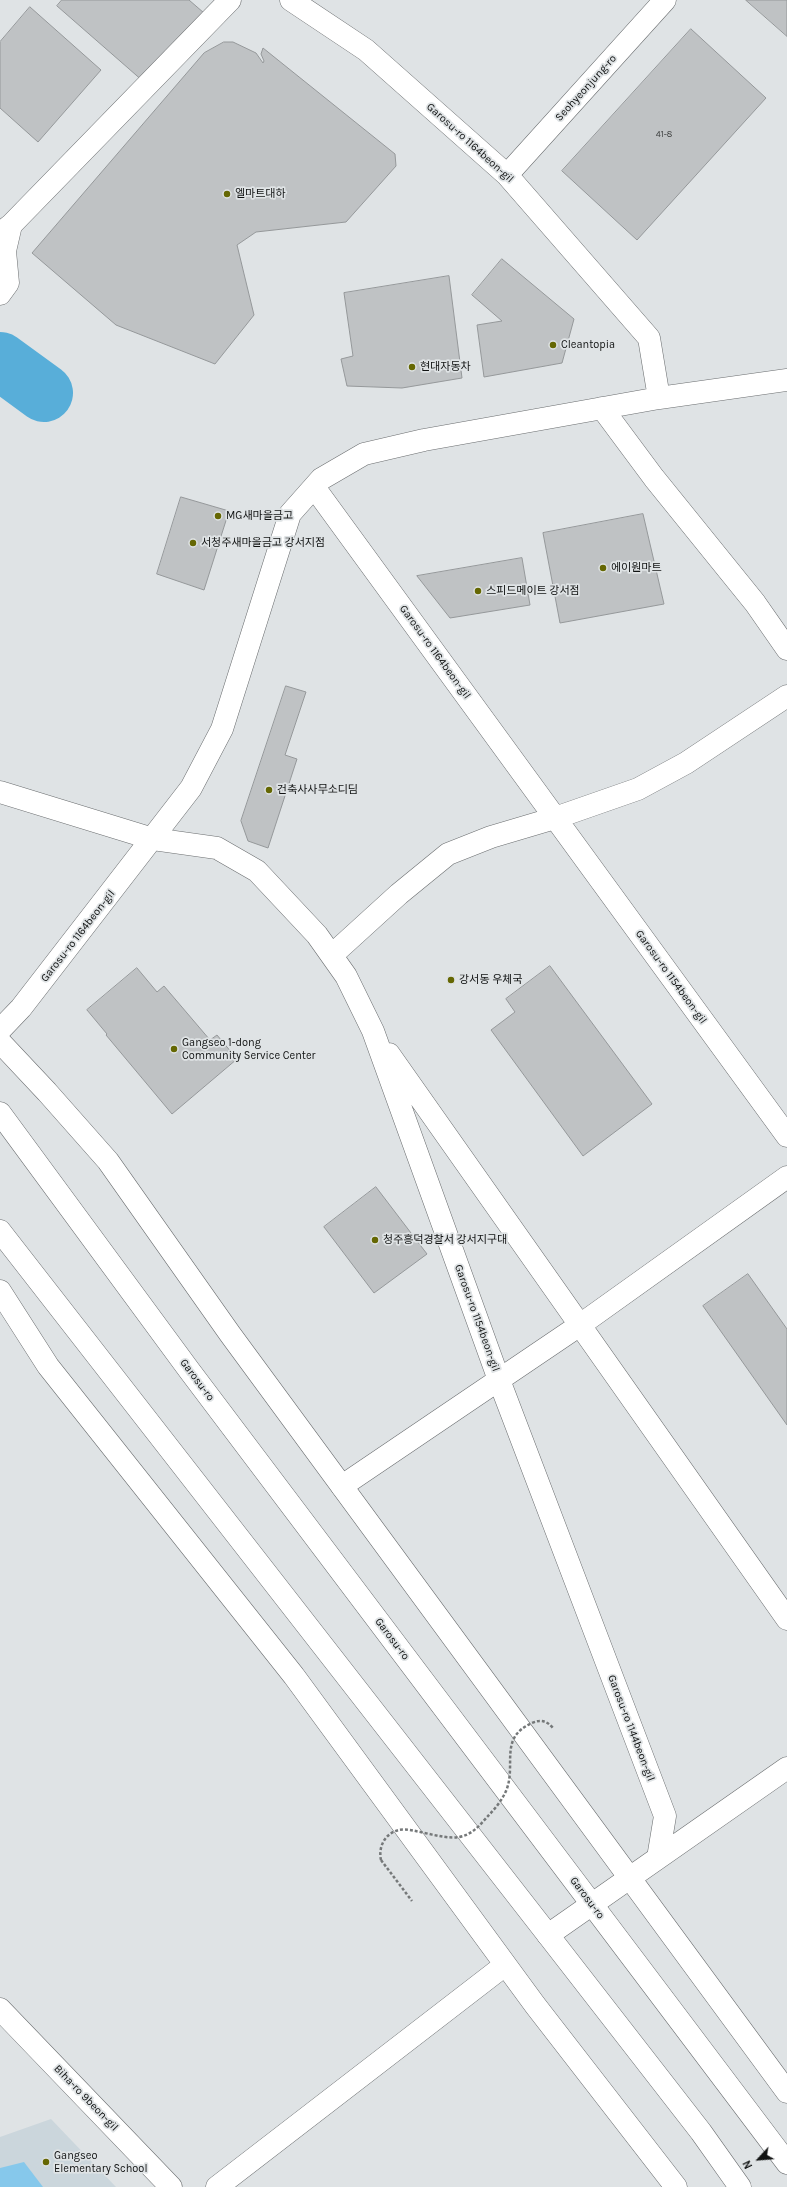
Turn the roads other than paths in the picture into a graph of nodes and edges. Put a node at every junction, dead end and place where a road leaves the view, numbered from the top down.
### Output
1 (230, 0) edge
2 (291, 0) edge
3 (664, 0) edge
4 (507, 175) junction
5 (5, 229) edge
6 (0, 294) edge
7 (787, 380) edge
8 (659, 398) junction
9 (602, 408) junction
10 (314, 486) junction
11 (787, 649) edge
12 (787, 696) edge
13 (0, 792) edge
14 (555, 818) junction
15 (153, 839) junction
16 (332, 955) junction
17 (0, 1030) edge
18 (373, 1031) junction
19 (0, 1042) edge
20 (0, 1113) edge
21 (787, 1136) edge
22 (787, 1177) edge
23 (0, 1231) edge
24 (0, 1291) edge
25 (580, 1325) junction
26 (499, 1380) junction
27 (342, 1486) junction
28 (582, 1600) joint
29 (787, 1619) edge
30 (787, 1768) edge
31 (658, 1858) junction
32 (630, 1878) junction
33 (592, 1904) junction
34 (548, 1935) junction
35 (505, 1965) junction
36 (0, 2010) edge
37 (787, 2092) edge
38 (787, 2163) edge
39 (171, 2187) edge
40 (217, 2187) edge
41 (676, 2187) edge
42 (740, 2187) edge

1 - 5 street
2 - 4 street, Garosu-ro 1164beon-gil
3 - 4 street, Seohyeonjung-ro
4 - 8 street, Garosu-ro 1164beon-gil
5 - 6 street
7 - 8 street, Garosu-ro 1164beon-gil
8 - 9 street, Garosu-ro 1164beon-gil
9 - 10 street, Garosu-ro 1164beon-gil
9 - 11 street
10 - 14 street, Garosu-ro 1164beon-gil
10 - 15 street, Garosu-ro 1164beon-gil
12 - 14 street
13 - 15 street
14 - 16 street
14 - 21 street, Garosu-ro 1154beon-gil
15 - 16 street
15 - 17 street, Garosu-ro 1164beon-gil
16 - 18 street
18 - 25 street
18 - 26 street, Garosu-ro 1154beon-gil
19 - 27 street
20 - 33 street, Garosu-ro
22 - 25 street, Garosu-ro 1154beon-gil
23 - 34 street
24 - 35 street
25 - 26 street, Garosu-ro 1154beon-gil
25 - 29 street
26 - 27 street, Garosu-ro 1154beon-gil
26 - 28 street, Garosu-ro 1154beon-gil
27 - 32 street
28 - 31 street, Garosu-ro 1144beon-gil
30 - 31 street
31 - 32 street
32 - 33 street
32 - 37 street
33 - 34 street
33 - 38 street, Garosu-ro
34 - 42 street
35 - 40 street
35 - 41 street
36 - 39 street, Biha-ro 9beon-gil

